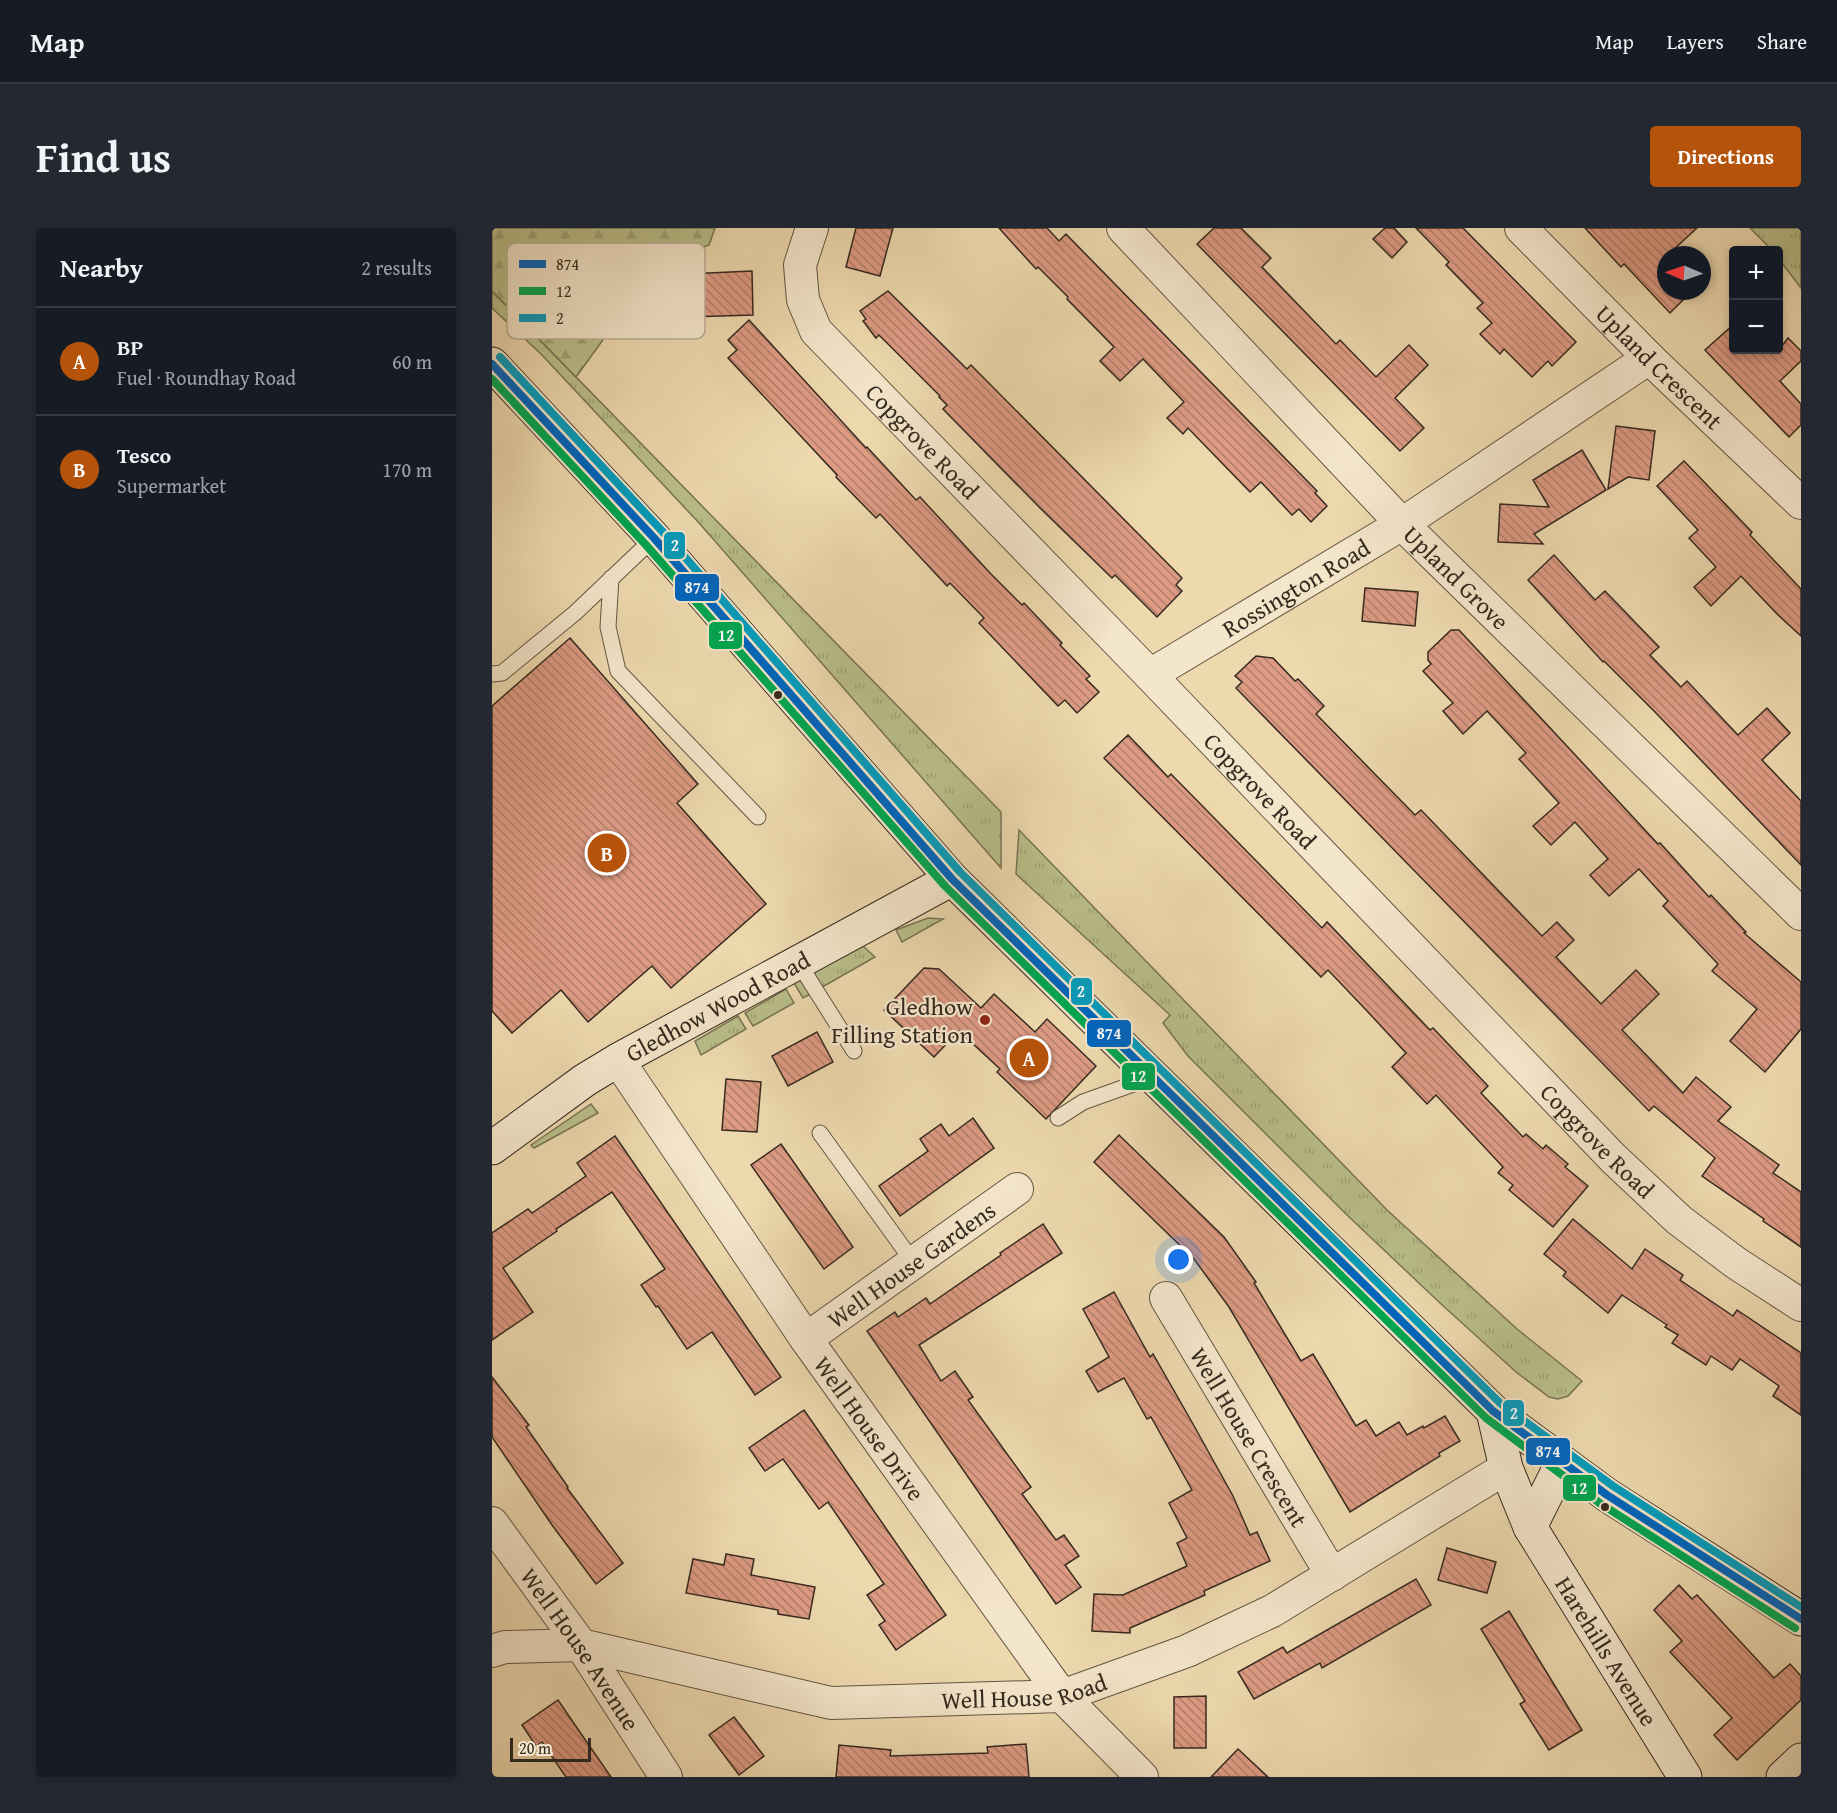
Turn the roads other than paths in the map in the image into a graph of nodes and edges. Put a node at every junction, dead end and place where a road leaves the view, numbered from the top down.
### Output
1 (812, 228) edge
2 (1123, 228) edge
3 (1521, 228) edge
4 (1648, 358) junction
5 (492, 364) edge
6 (1801, 503) edge
7 (1402, 524) junction
8 (654, 538) junction
9 (611, 578) junction
10 (492, 674) edge
11 (1150, 675) junction
12 (758, 817) dead end
13 (952, 879) junction
14 (1801, 914) edge
15 (798, 962) junction
16 (854, 1051) dead end
17 (618, 1060) junction
18 (1154, 1077) junction
19 (1059, 1118) dead end
20 (820, 1133) dead end
21 (492, 1148) edge
22 (1017, 1189) dead end
23 (914, 1263) junction
24 (1166, 1298) dead end
25 (1801, 1305) edge
26 (806, 1339) junction
27 (1493, 1411) junction
28 (1562, 1462) junction
29 (1506, 1468) junction
30 (492, 1522) edge
31 (1530, 1527) junction
32 (1332, 1575) junction
33 (1801, 1619) edge
34 (581, 1645) junction
35 (492, 1651) edge
36 (1062, 1696) junction
37 (1801, 1760) edge
38 (666, 1777) edge
39 (1142, 1777) edge
40 (1685, 1777) edge
41 (1783, 1777) edge

1 - 11 street, Copgrove Road
2 - 7 street, Upland Grove
3 - 4 street, Upland Crescent
4 - 6 street, Upland Crescent
4 - 7 street, Rossington Road
5 - 8 street
7 - 11 street, Rossington Road
7 - 14 street, Upland Grove
8 - 9 lane
8 - 13 street
9 - 10 lane
9 - 12 lane
11 - 25 street, Copgrove Road
13 - 15 street, Gledhow Wood Road
13 - 18 street
15 - 16 lane
15 - 17 street, Gledhow Wood Road
17 - 21 street, Gledhow Wood Road
17 - 26 street, Well House Drive
18 - 19 lane
18 - 27 street
20 - 23 lane
22 - 23 street, Well House Gardens
23 - 26 street, Well House Gardens
24 - 32 street, Well House Crescent
26 - 36 street, Well House Drive
27 - 28 street
27 - 29 street, Harehills Avenue
28 - 31 street
28 - 33 street
29 - 31 street, Harehills Avenue
29 - 32 street, Well House Road
30 - 34 street, Well House Avenue
31 - 40 street, Harehills Avenue
32 - 36 street, Well House Road
34 - 35 street, Well House Road
34 - 36 street, Well House Road
34 - 38 street, Well House Avenue
36 - 39 street, Well House Drive
37 - 41 street

